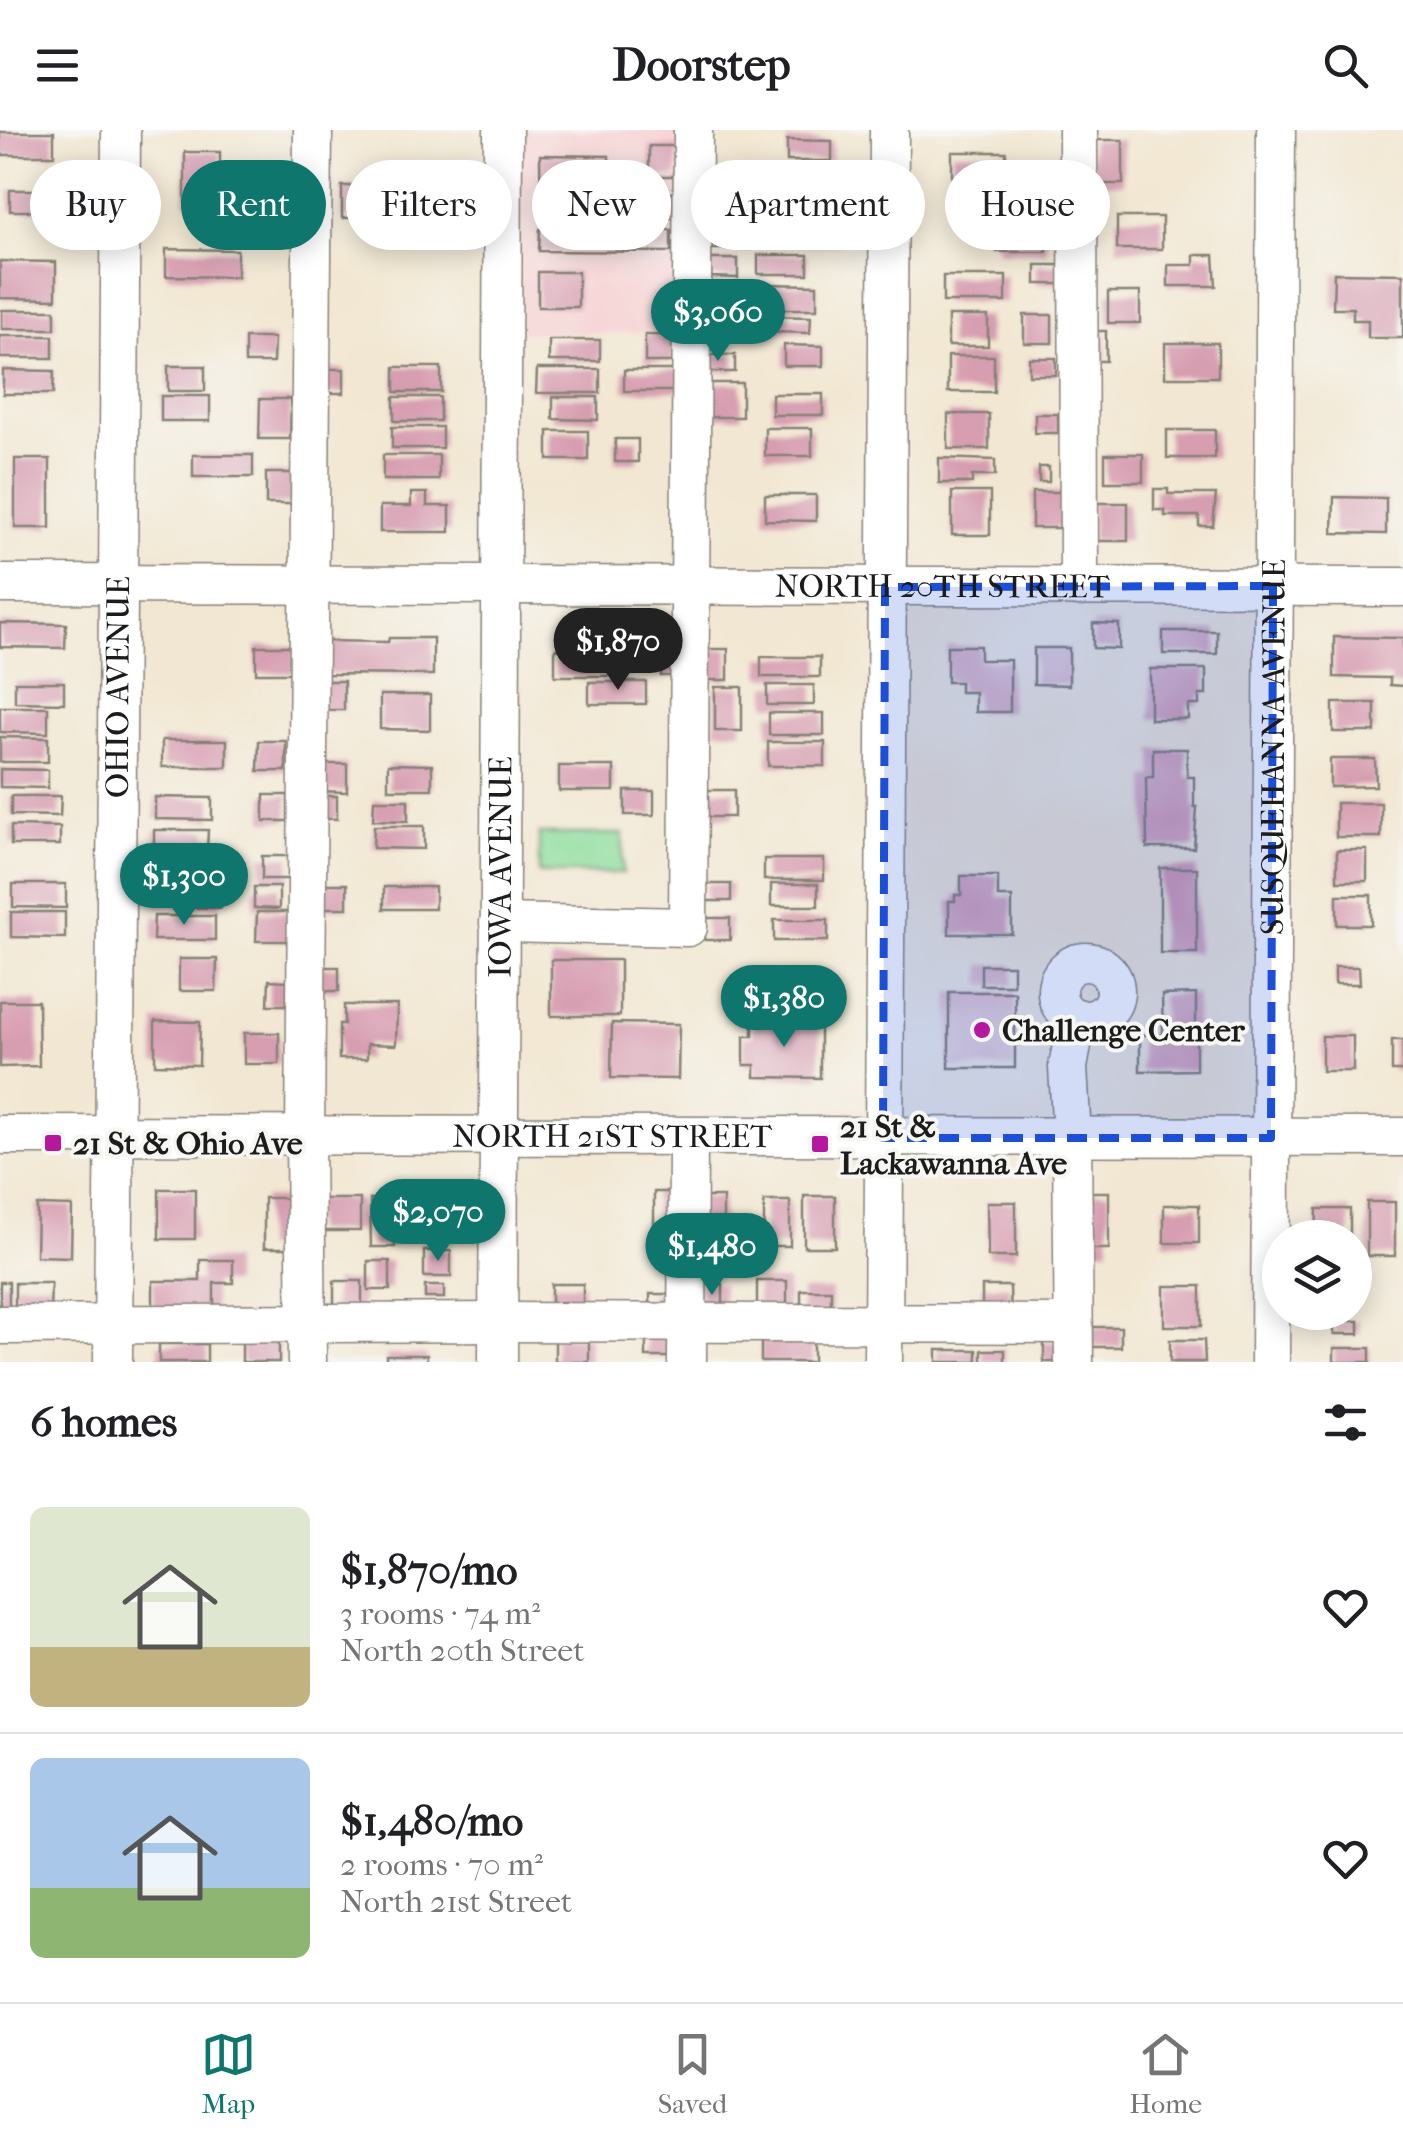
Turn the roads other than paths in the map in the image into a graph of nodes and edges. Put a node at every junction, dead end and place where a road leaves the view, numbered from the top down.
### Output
1 (121, 130) edge
2 (313, 130) edge
3 (504, 130) edge
4 (693, 130) edge
5 (889, 130) edge
6 (1078, 130) edge
7 (1276, 130) edge
8 (0, 584) edge
9 (118, 584) junction
10 (311, 584) junction
11 (500, 586) junction
12 (691, 586) junction
13 (1273, 586) junction
14 (885, 587) junction
15 (1079, 587) junction
16 (1403, 588) edge
17 (500, 924) junction
18 (1078, 1018) dead end
19 (0, 1135) edge
20 (116, 1136) junction
21 (304, 1136) junction
22 (500, 1137) junction
23 (1072, 1137) junction
24 (688, 1138) junction
25 (883, 1138) junction
26 (1271, 1138) junction
27 (1403, 1138) edge
28 (498, 1322) junction
29 (688, 1322) junction
30 (307, 1323) junction
31 (883, 1324) junction
32 (1073, 1324) junction
33 (0, 1325) edge
34 (113, 1344) edge
35 (307, 1362) edge
36 (498, 1362) edge
37 (688, 1362) edge
38 (883, 1362) edge
39 (1074, 1362) edge
40 (1270, 1362) edge

1 - 9 street, OHIO AVENUE
2 - 10 street
3 - 11 street, IOWA AVENUE
4 - 12 street
5 - 14 street
6 - 15 street
7 - 13 street, SUSQUEHANNA AVENUE
8 - 9 street, NORTH 20TH STREET
9 - 10 street, NORTH 20TH STREET
9 - 20 street, OHIO AVENUE
10 - 11 street, NORTH 20TH STREET
10 - 21 street
11 - 12 street, NORTH 20TH STREET
11 - 17 street, IOWA AVENUE
12 - 14 street, NORTH 20TH STREET
12 - 17 street
13 - 15 street, NORTH 20TH STREET
13 - 16 street, NORTH 20TH STREET
13 - 26 street, SUSQUEHANNA AVENUE
14 - 15 street, NORTH 20TH STREET
14 - 25 street
17 - 22 street, IOWA AVENUE
18 - 23 street
19 - 20 street, NORTH 21ST STREET
20 - 21 street, NORTH 21ST STREET
20 - 34 street, OHIO AVENUE
21 - 22 street, NORTH 21ST STREET
21 - 30 street
22 - 24 street, NORTH 21ST STREET
22 - 28 street, IOWA AVENUE
23 - 25 street, NORTH 21ST STREET
23 - 26 street, NORTH 21ST STREET
23 - 32 street
24 - 25 street, NORTH 21ST STREET
24 - 29 street
25 - 31 street
26 - 27 street, NORTH 21ST STREET
26 - 40 street, SUSQUEHANNA AVENUE
28 - 29 street
28 - 30 street
28 - 36 street, IOWA AVENUE
29 - 31 street
29 - 37 street
30 - 34 street
30 - 35 street
31 - 32 street
31 - 38 street
32 - 39 street
33 - 34 street

